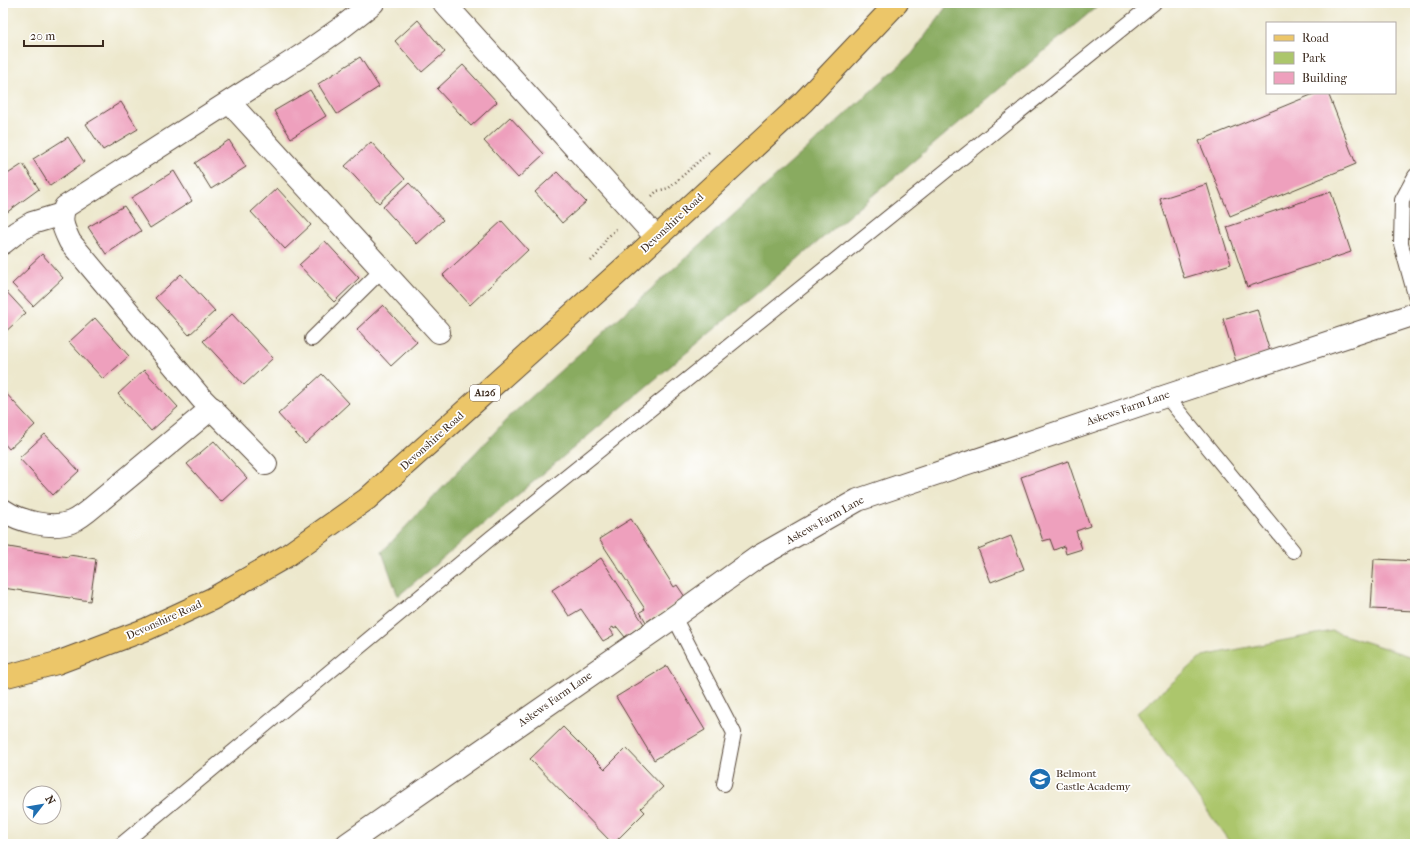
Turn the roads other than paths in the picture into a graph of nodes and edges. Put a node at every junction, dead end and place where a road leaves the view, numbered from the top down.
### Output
1 (373, 3) edge
2 (444, 3) edge
3 (897, 3) edge
4 (1154, 3) edge
5 (230, 103) junction
6 (1415, 176) edge
7 (62, 214) junction
8 (656, 237) junction
9 (3, 243) edge
10 (382, 270) junction
11 (1415, 295) edge
12 (1415, 314) edge
13 (439, 332) dead end
14 (312, 339) dead end
15 (1166, 396) junction
16 (212, 408) junction
17 (266, 464) dead end
18 (3, 510) edge
19 (1293, 551) dead end
20 (674, 617) junction
21 (3, 677) edge
22 (724, 784) dead end
23 (122, 844) edge
24 (347, 844) edge

1 - 5 street
2 - 8 street
3 - 8 main road, Devonshire Road / A126
4 - 23 lane
5 - 7 street
5 - 10 street
6 - 11 lane
7 - 9 street
7 - 16 street
8 - 21 main road, Devonshire Road / A126
10 - 13 street
10 - 14 lane
12 - 15 street, Askews Farm Lane
15 - 19 lane
15 - 20 street, Askews Farm Lane
16 - 17 street
16 - 18 street
20 - 22 lane
20 - 24 street, Askews Farm Lane

